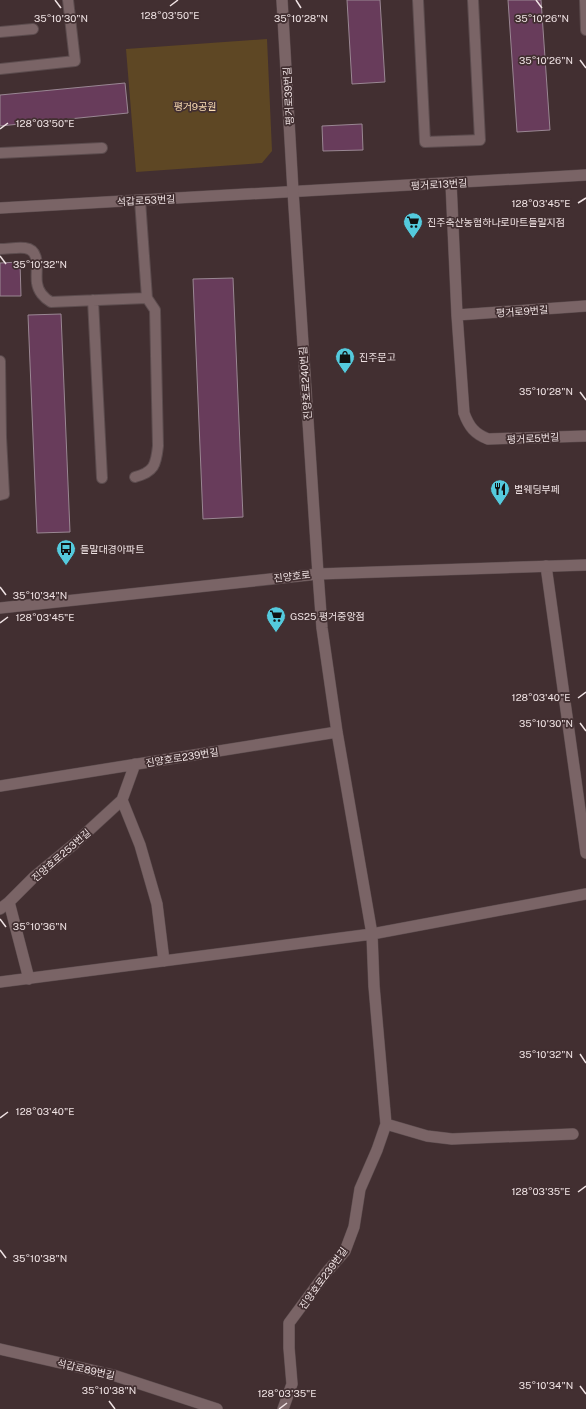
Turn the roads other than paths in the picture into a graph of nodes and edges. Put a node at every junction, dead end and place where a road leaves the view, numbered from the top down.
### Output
1 (68, 0) edge
2 (282, 0) edge
3 (418, 0) edge
4 (473, 0) edge
5 (585, 0) edge
6 (33, 28) dead end
7 (586, 30) edge
8 (0, 32) edge
9 (0, 69) edge
10 (102, 148) dead end
11 (0, 153) edge
12 (586, 175) edge
13 (451, 183) junction
14 (293, 192) junction
15 (140, 200) junction
16 (0, 208) edge
17 (0, 249) edge
18 (147, 298) junction
19 (93, 300) junction
20 (586, 306) edge
21 (457, 315) junction
22 (0, 361) edge
23 (0, 385) edge
24 (586, 436) edge
25 (0, 437) edge
26 (135, 477) dead end
27 (102, 478) dead end
28 (0, 495) edge
29 (586, 565) edge
30 (546, 566) junction
31 (318, 574) junction
32 (0, 608) edge
33 (337, 732) junction
34 (135, 764) junction
35 (0, 786) edge
36 (122, 800) junction
37 (586, 853) edge
38 (586, 894) edge
39 (9, 902) junction
40 (0, 909) edge
41 (372, 934) junction
42 (164, 961) junction
43 (29, 978) junction
44 (0, 982) edge
45 (386, 1124) junction
46 (573, 1134) dead end
47 (0, 1349) edge
48 (217, 1409) edge
49 (283, 1409) edge

1 - 9 lane
2 - 14 street, 평거로39번길
3 - 4 lane
5 - 7 lane
6 - 8 lane
10 - 11 lane
12 - 13 street, 평거로13번길
13 - 14 street, 평거로13번길
13 - 21 street
14 - 15 street, 석갑로53번길
14 - 31 street, 진양호로240번길
15 - 16 street, 석갑로53번길
15 - 18 lane
17 - 19 lane
18 - 19 lane
18 - 26 lane
19 - 27 lane
20 - 21 street, 평거로9번길
21 - 24 street, 평거로5번길
22 - 23 lane
23 - 25 lane
25 - 28 lane
29 - 30 street, 진양호로
30 - 31 street, 진양호로
30 - 37 street
31 - 32 street, 진양호로
31 - 33 street, 진양호로239번길
33 - 34 street, 진양호로239번길
33 - 41 street, 진양호로239번길
34 - 35 street
34 - 36 street, 진양호로239번길
36 - 39 street, 진양호로253번길
36 - 42 street
38 - 41 street
39 - 40 street, 진양호로253번길
39 - 43 street
41 - 42 street
41 - 45 street, 진양호로239번길
42 - 43 street
43 - 44 street
45 - 46 street
45 - 49 street, 진양호로239번길
47 - 48 street, 석갑로89번길

